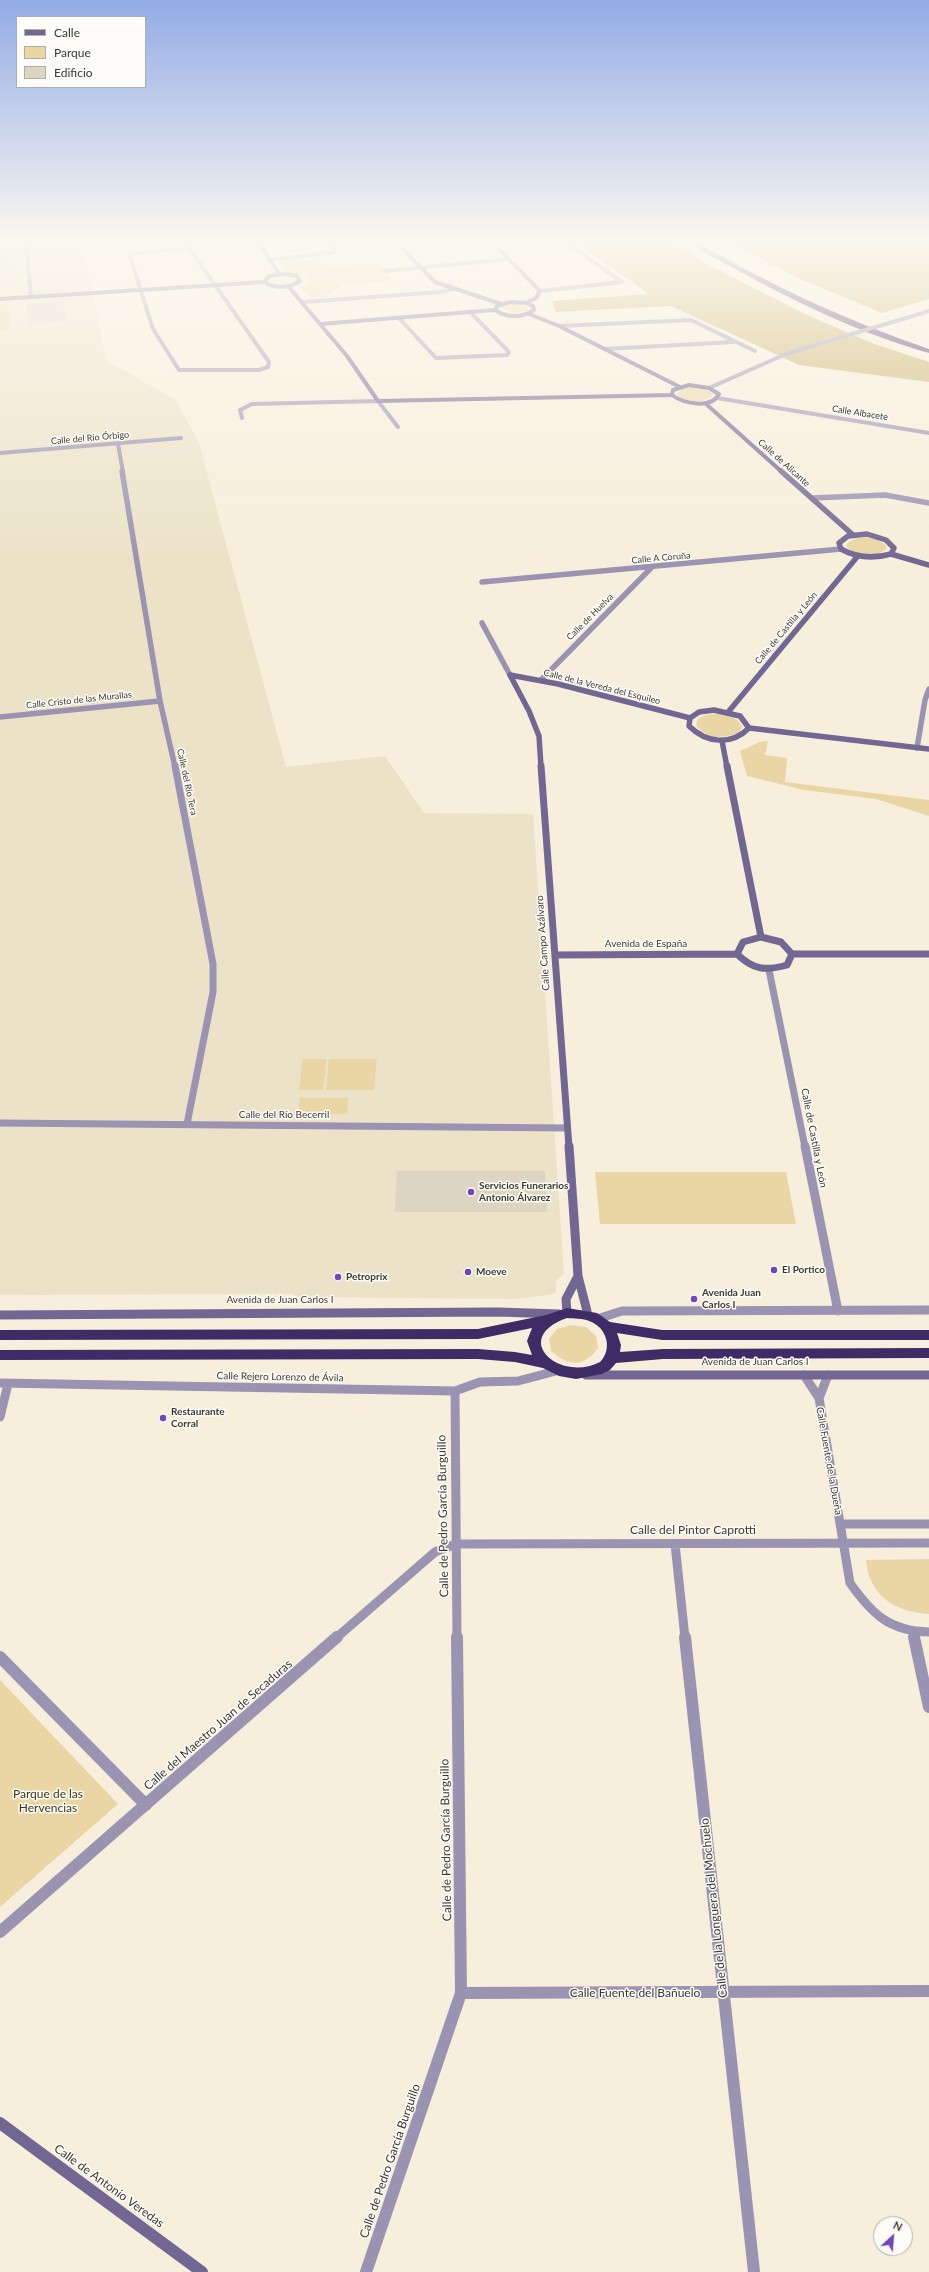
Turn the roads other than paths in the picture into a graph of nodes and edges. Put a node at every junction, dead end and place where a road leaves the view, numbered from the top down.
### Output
1 (166, 349) edge
2 (260, 349) edge
3 (341, 349) edge
4 (428, 349) edge
5 (506, 349) edge
6 (604, 349) edge
7 (751, 349) edge
8 (803, 349) edge
9 (755, 351) dead end
10 (680, 387) junction
11 (709, 388) junction
12 (672, 395) junction
13 (717, 398) junction
14 (378, 401) junction
15 (705, 403) junction
16 (242, 418) dead end
17 (398, 427) dead end
18 (929, 433) edge
19 (181, 438) dead end
20 (118, 444) junction
21 (0, 454) edge
22 (812, 498) junction
23 (929, 503) edge
24 (853, 535) junction
25 (841, 549) junction
26 (891, 554) junction
27 (858, 557) junction
28 (929, 565) edge
29 (652, 567) junction
30 (482, 582) dead end
31 (482, 622) dead end
32 (510, 675) junction
33 (541, 680) junction
34 (929, 689) edge
35 (160, 700) junction
36 (729, 712) junction
37 (0, 717) edge
38 (690, 718) junction
39 (749, 728) junction
40 (722, 741) junction
41 (917, 748) junction
42 (929, 749) edge
43 (761, 937) junction
44 (737, 954) junction
45 (792, 954) junction
46 (929, 954) edge
47 (555, 955) junction
48 (769, 970) junction
49 (0, 1123) edge
50 (187, 1124) junction
51 (567, 1128) junction
52 (578, 1276) junction
53 (838, 1310) junction
54 (929, 1310) edge
55 (563, 1313) junction
56 (0, 1315) edge
57 (546, 1320) junction
58 (598, 1320) junction
59 (0, 1335) edge
60 (929, 1335) edge
61 (929, 1353) edge
62 (0, 1355) edge
63 (612, 1358) junction
64 (543, 1363) junction
65 (556, 1371) junction
66 (581, 1375) junction
67 (804, 1375) junction
68 (828, 1375) junction
69 (929, 1375) edge
70 (4, 1384) edge
71 (455, 1391) junction
72 (818, 1398) junction
73 (0, 1417) edge
74 (840, 1524) junction
75 (929, 1524) edge
76 (844, 1543) junction
77 (929, 1543) edge
78 (456, 1544) junction
79 (675, 1544) junction
80 (913, 1632) junction
81 (929, 1632) edge
82 (0, 1657) edge
83 (929, 1707) edge
84 (146, 1805) junction
85 (0, 1932) edge
86 (929, 1991) edge
87 (723, 1992) junction
88 (461, 1994) junction
89 (0, 2123) edge
90 (202, 2272) edge
91 (366, 2272) edge
92 (754, 2272) edge

1 - 2 street
3 - 14 street
4 - 5 street
6 - 10 street
7 - 9 street
8 - 11 street, bridge
10 - 11 street
10 - 12 street
11 - 13 street
12 - 14 street
12 - 15 street
13 - 15 street
13 - 18 street, Calle Albacete
14 - 16 street
14 - 17 street
15 - 22 street, Calle de Alicante
19 - 20 street, Calle del Río Órbigo
20 - 21 street, Calle del Río Órbigo
20 - 35 street, Calle del Río Tera
22 - 23 street
22 - 24 street, Calle de Alicante
24 - 25 street
24 - 26 street
25 - 27 street
25 - 29 street, Calle A Coruña
26 - 27 street
26 - 28 street
27 - 36 street, Calle de Castilla y León
29 - 30 street, Calle A Coruña
29 - 33 street, Calle de Huelva
31 - 32 street, Calle Campo Azálvaro
32 - 33 street, Calle de la Vereda del Esquileo
32 - 47 street, Calle Campo Azálvaro
33 - 38 street, Calle de la Vereda del Esquileo
34 - 41 street
35 - 37 street, Calle Cristo de las Murallas
35 - 50 street, Calle del Río Tera
36 - 38 street
36 - 39 street
38 - 40 street
39 - 40 street
39 - 41 street
40 - 43 street
41 - 42 street
43 - 44 street
43 - 45 street
44 - 47 street, Avenida de España
44 - 48 street
45 - 46 street
45 - 48 street
47 - 51 street, Calle Campo Azálvaro
48 - 53 street, Calle de Castilla y León
49 - 50 street, Calle del Río Becerril
50 - 51 street, Calle del Río Becerril
51 - 52 street, Calle Campo Azálvaro
52 - 55 street
52 - 58 street, Calle Campo Azálvaro
53 - 54 street
53 - 58 street
55 - 56 street, Avenida de Juan Carlos I
55 - 57 highway
55 - 58 highway
57 - 59 highway
57 - 64 highway
58 - 60 highway
58 - 63 highway
61 - 63 highway, Avenida de Juan Carlos I
62 - 64 highway
63 - 66 highway
64 - 65 highway
65 - 66 highway
65 - 71 street, Calle Rejero Lorenzo de Ávila
66 - 67 street, Avenida de Juan Carlos I
67 - 68 street, Avenida de Juan Carlos I
67 - 72 street, Calle Fuente de la Dueña
68 - 69 street, Avenida de Juan Carlos I
68 - 72 street, Calle Fuente de la Dueña
70 - 71 street, Calle Rejero Lorenzo de Ávila
70 - 73 street
71 - 78 street, Calle de Pedro García Burguillo
72 - 74 street, Calle Fuente de la Dueña
74 - 75 street
74 - 76 street, Calle Fuente de la Dueña
76 - 77 street, Calle del Pintor Caprotti
76 - 79 street, Calle del Pintor Caprotti
76 - 80 street, Calle Fuente de la Dueña
78 - 79 street, Calle del Pintor Caprotti
78 - 84 street, Calle del Maestro Juan de Secaduras
78 - 88 street, Calle de Pedro García Burguillo
79 - 87 street, Calle de la Longuera del Mochuelo
80 - 81 street
80 - 83 street
82 - 84 street
84 - 85 street, Calle del Maestro Juan de Secaduras
86 - 87 street, Calle Fuente del Bañuelo
87 - 88 street, Calle Fuente del Bañuelo
87 - 92 street, Calle de la Longuera del Mochuelo
88 - 91 street, Calle de Pedro García Burguillo
89 - 90 street, Calle de Antonio Veredas

